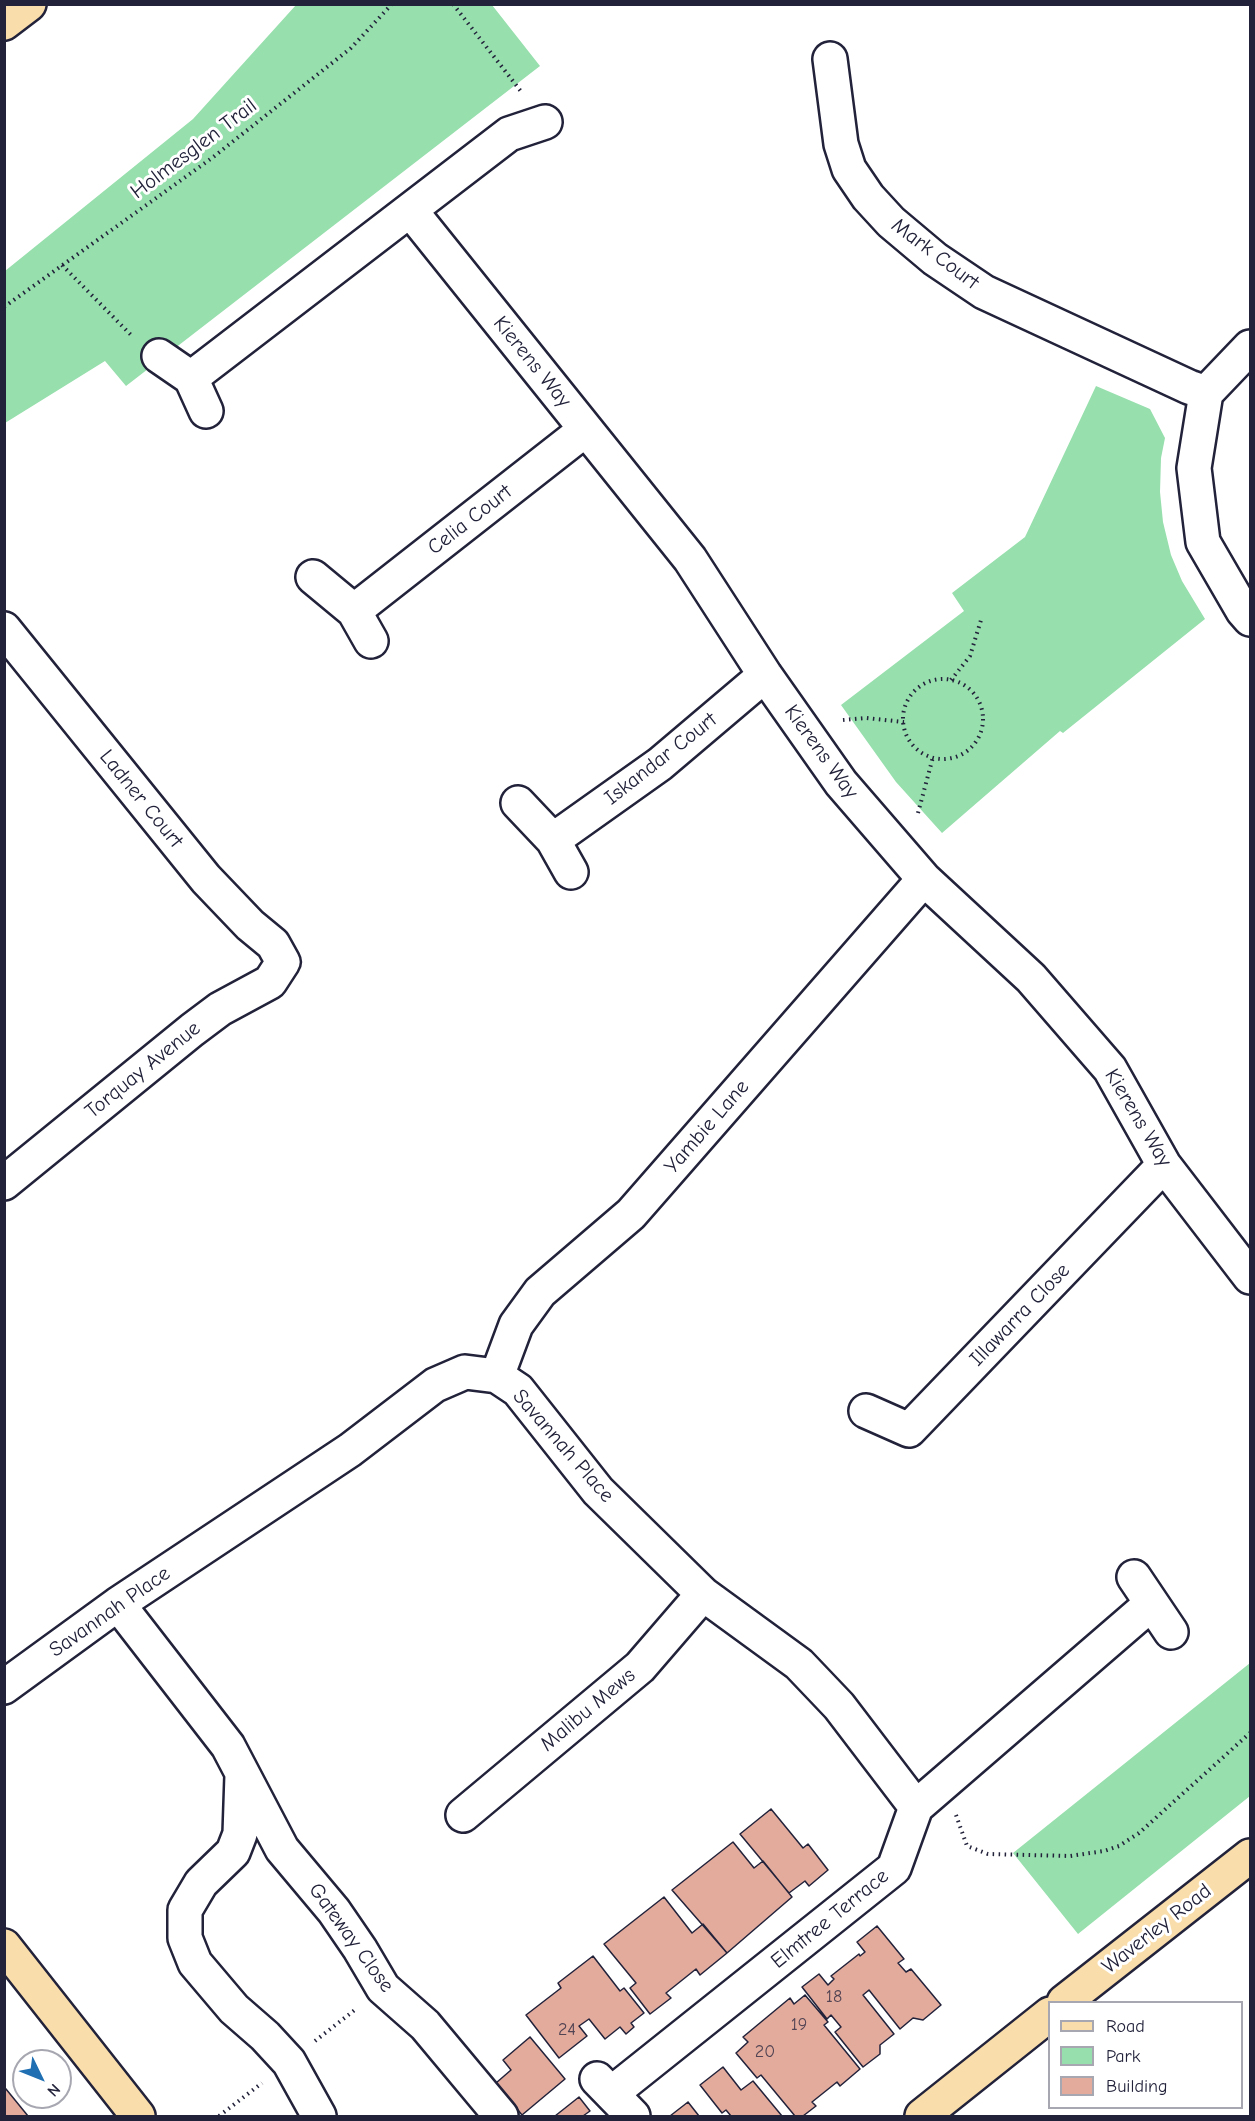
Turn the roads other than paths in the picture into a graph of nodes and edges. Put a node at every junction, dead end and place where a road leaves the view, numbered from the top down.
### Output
1 (29, 4) edge
2 (4, 23) edge
3 (830, 59) dead end
4 (545, 122) road end
5 (410, 210) junction
6 (1251, 347) edge
7 (159, 356) road end
8 (191, 378) junction
9 (1206, 393) junction
10 (206, 411) dead end
11 (585, 430) junction
12 (313, 577) dead end
13 (354, 611) junction
14 (1251, 619) edge
15 (4, 629) edge
16 (370, 641) dead end
17 (765, 675) junction
18 (518, 803) dead end
19 (553, 840) junction
20 (571, 872) dead end
21 (924, 879) junction
22 (283, 962) joint
23 (1164, 1165) junction
24 (4, 1183) edge
25 (1251, 1277) edge
26 (497, 1376) junction
27 (866, 1410) dead end
28 (703, 1594) junction
29 (118, 1604) junction
30 (1171, 1632) dead end
31 (4, 1687) edge
32 (242, 1774) junction
33 (916, 1807) junction
34 (463, 1815) dead end
35 (1251, 1856) edge
36 (4, 1946) edge
37 (1065, 2001) edge
38 (1048, 2016) edge
39 (613, 2096) edge
40 (138, 2116) edge
41 (319, 2116) edge
42 (501, 2116) edge
43 (922, 2116) edge

1 - 2 main road
3 - 9 street, Mark Court
4 - 5 street
5 - 8 street
5 - 11 street, Kierens Way
6 - 9 street
7 - 8 street
8 - 10 street
9 - 14 street
11 - 13 street, Celia Court
11 - 17 street, Kierens Way
12 - 13 street
13 - 16 street
15 - 22 street, Ladner Court
17 - 19 street, Iskandar Court
17 - 21 street, Kierens Way
18 - 19 street
19 - 20 street
21 - 23 street, Kierens Way
21 - 26 street, Yambie Lane
22 - 24 street, Torquay Avenue
23 - 25 street, Kierens Way
23 - 27 street, Illawarra Close
26 - 28 street, Savannah Place
26 - 29 street, Savannah Place
28 - 33 street, Savannah Place
28 - 34 street, Malibu Mews
29 - 31 street, Savannah Place
29 - 32 street, Gateway Close
30 - 33 street, Elmtree Terrace
32 - 41 street, Gateway Close
32 - 42 street, Gateway Close
33 - 39 street, Elmtree Terrace
35 - 37 main road, Waverley Road
36 - 40 main road
38 - 43 main road

